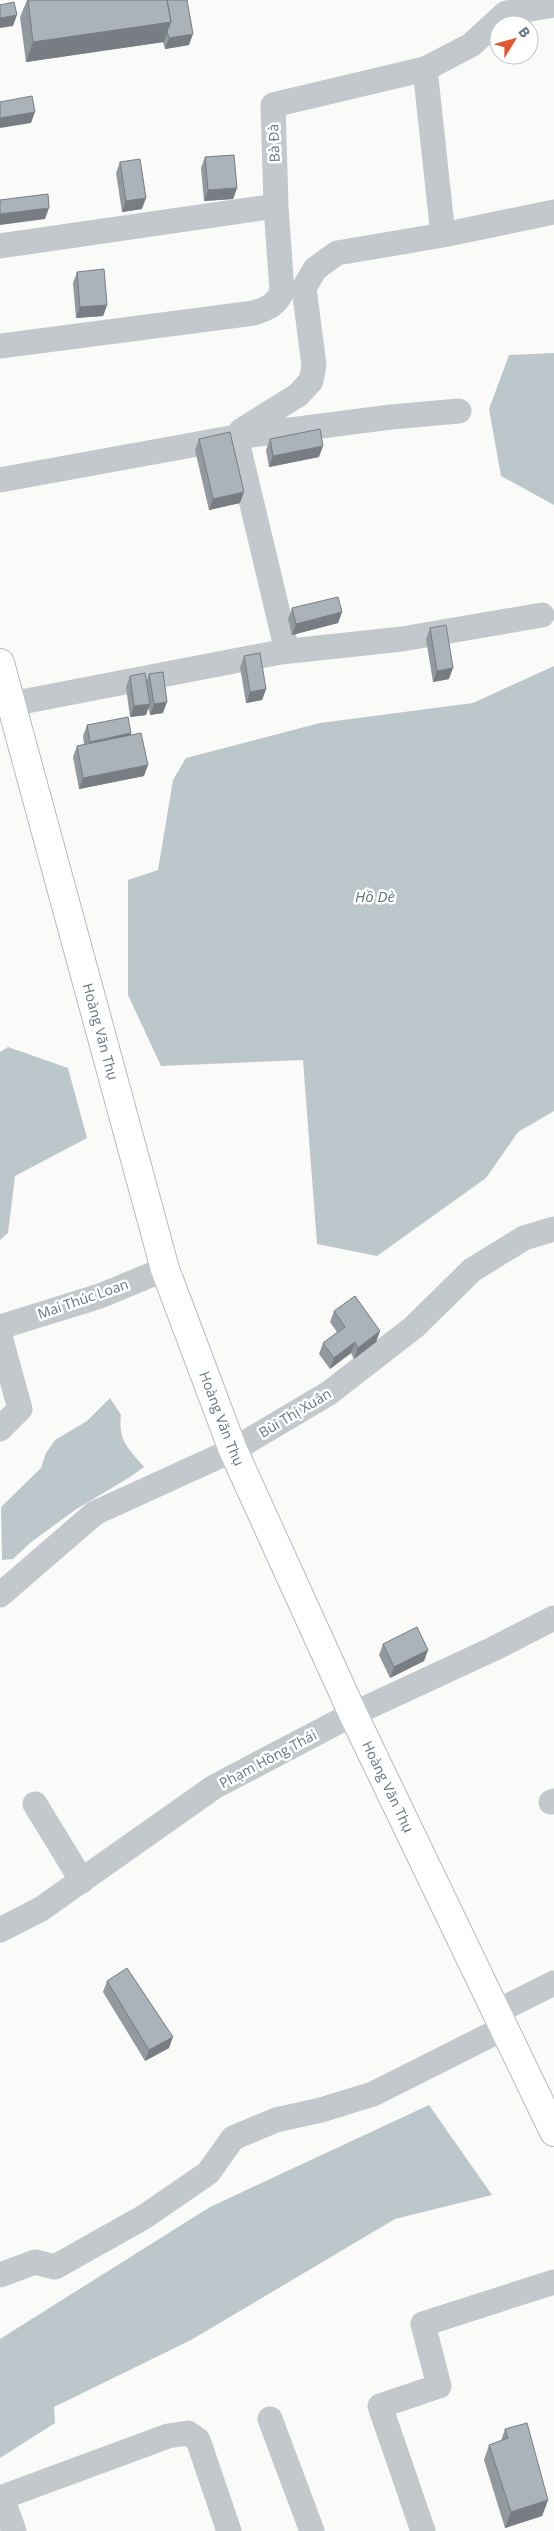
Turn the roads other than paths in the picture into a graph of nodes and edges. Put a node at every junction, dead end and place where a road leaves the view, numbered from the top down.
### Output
1 (554, 5) edge
2 (425, 69) junction
3 (276, 206) junction
4 (554, 212) edge
5 (443, 235) junction
6 (0, 246) edge
7 (293, 285) junction
8 (0, 346) edge
9 (459, 411) dead end
10 (236, 437) junction
11 (0, 480) edge
12 (542, 614) dead end
13 (286, 651) junction
14 (0, 663) edge
15 (11, 704) junction
16 (554, 1229) edge
17 (165, 1269) junction
18 (0, 1327) edge
19 (0, 1336) edge
20 (0, 1429) edge
21 (233, 1450) junction
22 (4, 1583) edge
23 (554, 1618) edge
24 (353, 1714) junction
25 (35, 1804) dead end
26 (82, 1881) junction
27 (0, 1930) edge
28 (554, 1983) edge
29 (500, 2020) junction
30 (554, 2132) edge
31 (0, 2275) edge
32 (554, 2282) edge
33 (270, 2419) dead end
34 (1, 2498) edge
35 (14, 2531) edge
36 (229, 2531) edge
37 (312, 2531) edge
38 (423, 2531) edge

1 - 2 street, Bà Đà
2 - 3 street, Bà Đà
2 - 5 street
3 - 6 street
3 - 7 street
4 - 5 street
5 - 7 street
7 - 8 street
7 - 10 street
9 - 10 street
10 - 11 street
10 - 13 street
12 - 13 street
13 - 15 street
14 - 15 main road, Hoàng Văn Thụ
15 - 17 main road, Hoàng Văn Thụ
16 - 21 street, Bùi Thị Xuân
17 - 18 street, Mai Thúc Loan
17 - 21 main road, Hoàng Văn Thụ
19 - 20 street
21 - 22 street, Bùi Thị Xuân
21 - 24 main road, Hoàng Văn Thụ
23 - 24 street, Phạm Hồng Thái
24 - 26 street, Phạm Hồng Thái
24 - 29 main road, Hoàng Văn Thụ
25 - 26 street
26 - 27 street, Phạm Hồng Thái
28 - 29 street
29 - 30 main road, Hoàng Văn Thụ
29 - 31 street
32 - 38 street
33 - 37 street
34 - 35 street
34 - 36 street

